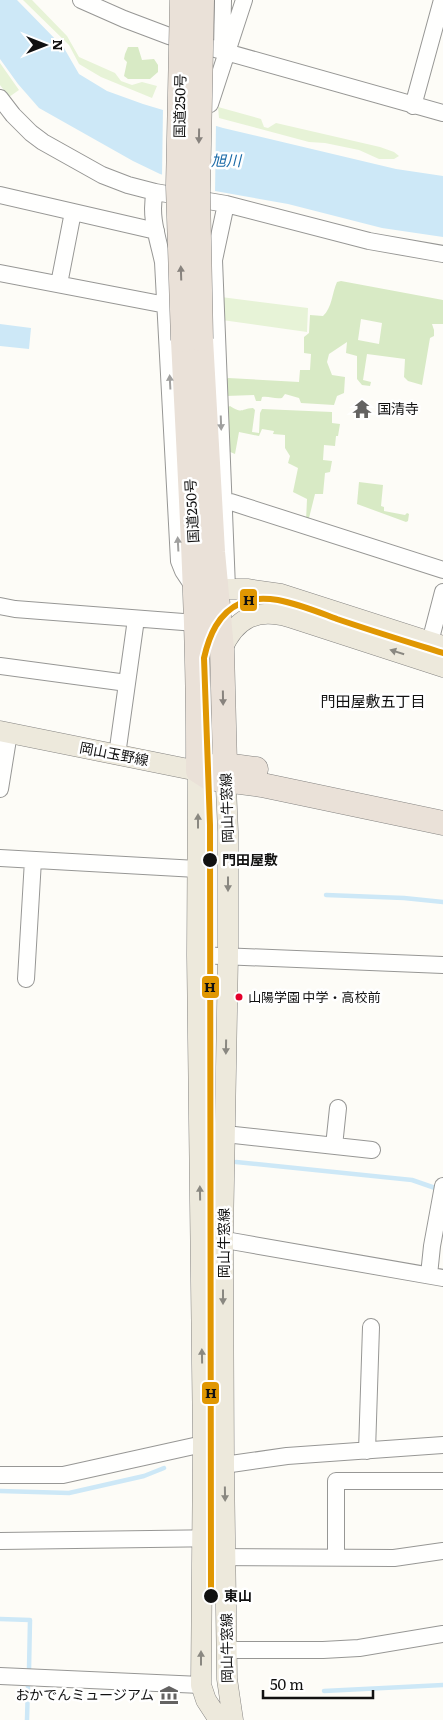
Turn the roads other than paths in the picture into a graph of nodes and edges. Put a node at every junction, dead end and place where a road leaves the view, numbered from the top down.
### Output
1 (81, 0) edge
2 (182, 0) edge
3 (202, 0) edge
4 (223, 0) edge
5 (244, 0) edge
6 (442, 0) edge
7 (224, 50) junction
8 (0, 98) edge
9 (210, 104) dead end
10 (413, 106) junction
11 (7, 113) edge
12 (443, 114) edge
13 (155, 192) junction
14 (0, 195) edge
15 (226, 204) junction
16 (73, 212) junction
17 (156, 231) junction
18 (443, 254) edge
19 (0, 273) edge
20 (59, 284) junction
21 (215, 304) junction
22 (166, 305) junction
23 (192, 339) junction
24 (224, 502) junction
25 (443, 570) edge
26 (213, 588) junction
27 (443, 592) edge
28 (0, 606) edge
29 (248, 617) junction
30 (136, 619) junction
31 (219, 619) junction
32 (196, 623) junction
33 (436, 644) edge
34 (222, 649) junction
35 (0, 666) edge
36 (443, 667) edge
37 (127, 683) junction
38 (4, 732) edge
39 (117, 755) junction
40 (198, 771) junction
41 (226, 773) junction
42 (0, 788) edge
43 (443, 809) edge
44 (443, 823) edge
45 (0, 858) edge
46 (33, 860) junction
47 (197, 868) junction
48 (197, 955) junction
49 (228, 955) junction
50 (443, 965) edge
51 (26, 979) dead end
52 (338, 1108) dead end
53 (199, 1134) junction
54 (225, 1134) junction
55 (334, 1146) junction
56 (372, 1150) dead end
57 (443, 1186) edge
58 (200, 1241) junction
59 (223, 1241) junction
60 (436, 1277) edge
61 (371, 1328) dead end
62 (202, 1444) junction
63 (443, 1444) edge
64 (367, 1446) junction
65 (224, 1465) junction
66 (0, 1475) edge
67 (443, 1481) edge
68 (0, 1541) edge
69 (202, 1547) junction
70 (225, 1547) junction
71 (443, 1551) edge
72 (336, 1558) junction
73 (443, 1634) edge
74 (227, 1650) junction
75 (0, 1676) edge
76 (201, 1685) junction
77 (219, 1720) edge
78 (233, 1720) edge

1 - 7 street
23 -> 2 highway, 国道250号, bridge
3 -> 23 highway, 国道250号, bridge
4 - 7 street
5 - 7 street
6 - 10 street
7 - 9 street
7 - 10 street
8 - 11 street
10 - 12 street
11 - 13 street
13 - 15 street
13 - 17 street
14 - 16 street
15 - 18 street
15 - 21 street
16 - 17 street
16 - 20 street
17 - 22 street
19 - 20 street
20 - 22 street
21 - 22 street
21 -> 24 street
26 -> 22 street
23 - 26 highway, 国道250号
24 - 25 street
24 - 26 street
26 - 31 highway, 国道250号
26 - 32 highway, 国道250号
26 - 33 main road
27 - 33 street
28 - 30 street
29 - 31 main road
29 - 34 main road
36 -> 29 main road
30 - 32 street
30 - 37 street
31 - 32 main road
31 - 34 highway, 国道250号
32 - 40 highway, 国道250号
34 -> 41 highway, 国道250号
35 - 37 street
37 - 39 street
38 - 39 main road, 岡山玉野線
38 - 42 street
39 - 40 main road, 岡山玉野線
40 - 41 highway
47 -> 40 main road, 岡山牛窓線
41 - 43 highway
41 - 44 highway
41 -> 49 main road, 岡山牛窓線
45 - 46 street
46 - 47 street
46 - 51 street
47 - 48 main road, 岡山牛窓線
48 - 49 street
48 - 53 main road, 岡山牛窓線
49 - 50 street
49 -> 54 main road, 岡山牛窓線
52 - 55 street
53 - 54 street
58 -> 53 main road, 岡山牛窓線
54 - 55 street
54 - 59 main road, 岡山牛窓線
55 - 56 street
57 - 60 street
58 - 59 street
62 -> 58 main road, 岡山牛窓線
59 - 60 street
59 -> 65 main road, 岡山牛窓線
61 - 64 street
62 - 66 street
62 - 69 main road, 岡山牛窓線
63 - 64 street
64 - 65 street
65 -> 70 main road, 岡山牛窓線
67 - 72 street
68 - 69 street
69 - 70 street
76 -> 69 main road, 岡山牛窓線
70 - 72 street
70 - 74 main road, 岡山牛窓線
71 - 72 street
73 - 74 street
74 - 78 main road, 岡山牛窓線
75 - 76 street
76 - 77 main road, 岡山牛窓線

